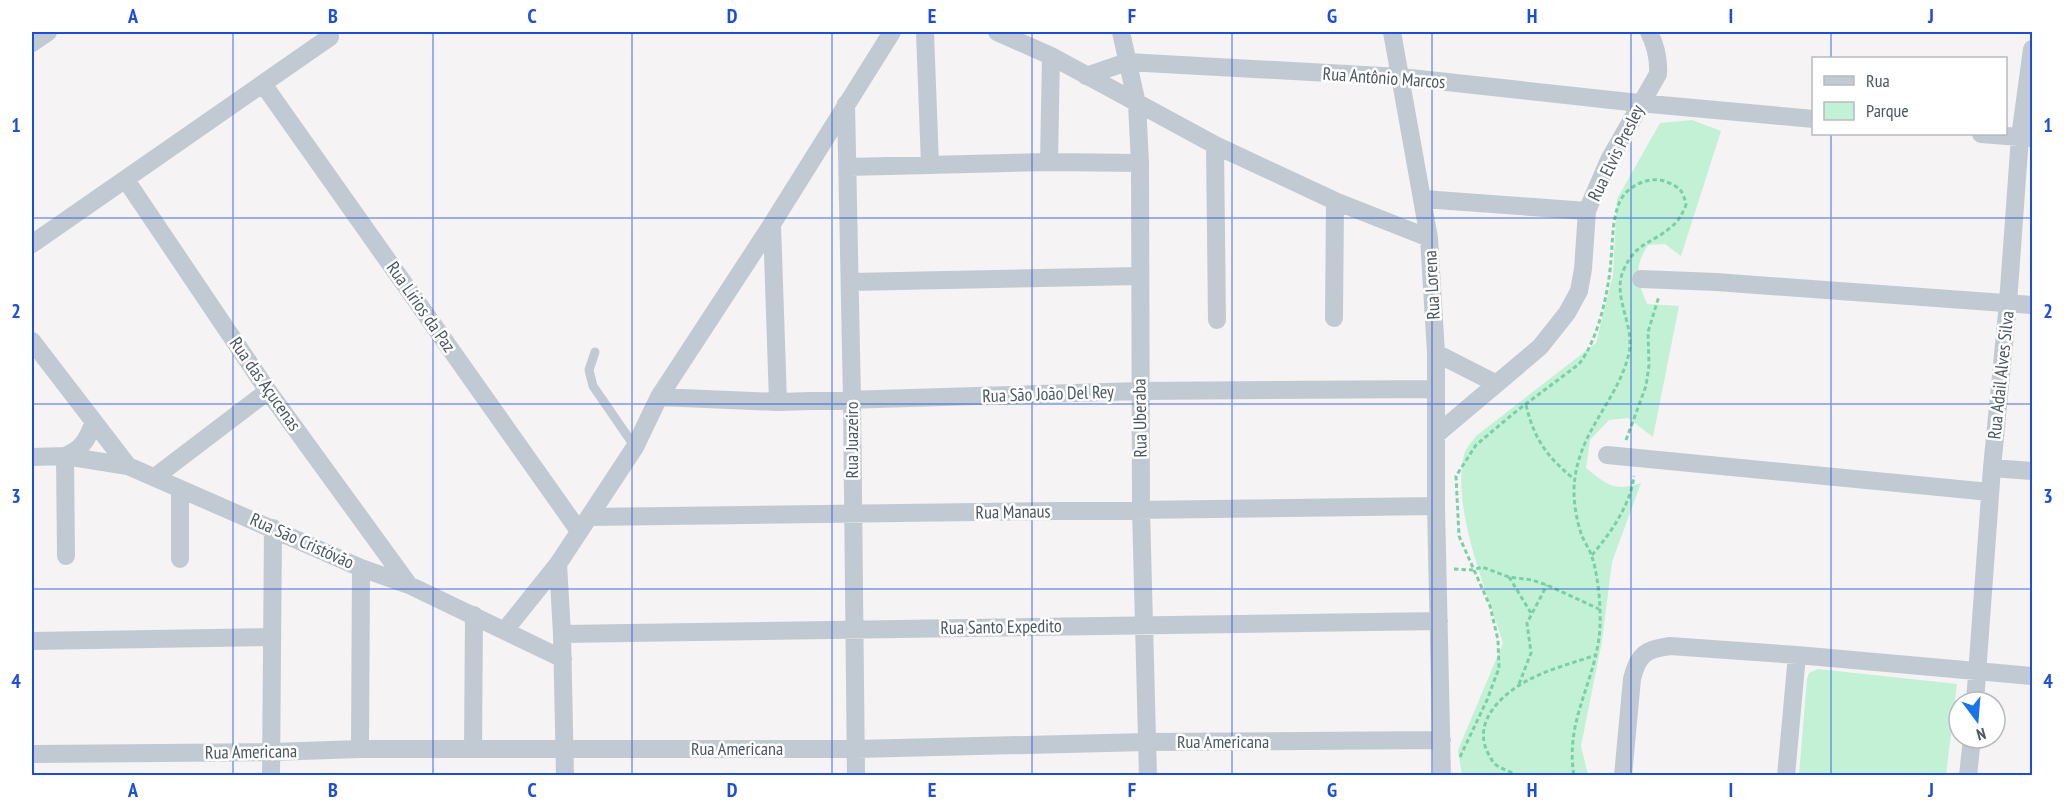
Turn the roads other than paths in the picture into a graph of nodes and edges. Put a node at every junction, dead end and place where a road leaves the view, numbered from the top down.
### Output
1 (48, 32) edge
2 (892, 32) edge
3 (925, 32) edge
4 (997, 32) edge
5 (1121, 32) edge
6 (1392, 32) edge
7 (1650, 32) edge
8 (335, 34) edge
9 (32, 43) edge
10 (2032, 49) edge
11 (1051, 56) junction
12 (1128, 62) junction
13 (1086, 76) junction
14 (1401, 77) junction
15 (263, 84) junction
16 (1639, 103) junction
17 (846, 104) junction
18 (1137, 104) junction
19 (1812, 119) edge
20 (1996, 135) edge
21 (2026, 137) edge
22 (1215, 145) junction
23 (1049, 162) junction
24 (1140, 163) junction
25 (930, 165) junction
26 (848, 167) junction
27 (126, 180) junction
28 (1423, 200) junction
29 (1335, 201) junction
30 (1587, 211) junction
31 (772, 224) junction
32 (1429, 238) junction
33 (32, 244) edge
34 (1140, 276) junction
35 (1641, 279) dead end
36 (850, 282) junction
37 (2008, 303) junction
38 (2032, 305) edge
39 (1334, 318) dead end
40 (1217, 320) dead end
41 (32, 341) edge
42 (595, 352) dead end
43 (1436, 352) junction
44 (1495, 383) junction
45 (1436, 389) junction
46 (268, 391) junction
47 (1140, 391) junction
48 (659, 397) junction
49 (852, 400) junction
50 (778, 402) junction
51 (93, 424) junction
52 (1436, 435) junction
53 (635, 447) junction
54 (65, 456) junction
55 (32, 457) edge
56 (1622, 457) road end
57 (128, 466) junction
58 (1992, 468) junction
59 (2032, 471) edge
60 (155, 477) junction
61 (180, 489) junction
62 (1990, 492) junction
63 (1436, 506) junction
64 (1141, 510) junction
65 (852, 514) junction
66 (584, 524) junction
67 (273, 528) junction
68 (66, 556) dead end
69 (180, 560) dead end
70 (558, 564) junction
71 (362, 568) junction
72 (409, 585) junction
73 (474, 615) junction
74 (1439, 621) junction
75 (1144, 625) junction
76 (854, 629) junction
77 (505, 630) junction
78 (562, 634) junction
79 (271, 638) junction
80 (32, 641) edge
81 (1797, 655) junction
82 (563, 659) junction
83 (1977, 672) junction
84 (2032, 676) edge
85 (1975, 690) edge
86 (1442, 740) junction
87 (1147, 742) junction
88 (856, 748) junction
89 (360, 749) junction
90 (473, 749) junction
91 (565, 749) junction
92 (1970, 750) edge
93 (271, 752) junction
94 (32, 754) edge
95 (1449, 770) edge
96 (271, 776) edge
97 (565, 776) edge
98 (856, 776) edge
99 (1148, 776) edge
100 (1623, 776) edge
101 (1786, 776) edge
102 (1968, 776) edge

1 - 9 street
2 - 17 street
3 - 25 street
4 - 11 street, Rua Lorena
5 - 12 street, Rua Uberaba
6 - 14 street
7 - 16 street, Rua Elvis Presley
8 - 15 street
10 - 21 street, Rua Adail Alves Silva
11 - 13 street, Rua Lorena
11 - 23 street
12 - 13 street
12 - 14 street, Rua Antônio Marcos
12 - 18 street, Rua Uberaba
13 - 18 street, Rua Lorena
14 - 16 street, Rua Antônio Marcos
14 - 28 street
15 - 27 street
15 - 66 street, Rua Lírios da Paz
16 - 19 street, Rua Antônio Marcos
16 - 30 street, Rua Elvis Presley
17 - 26 street, Rua Juazeiro
17 - 31 street
18 - 22 street, Rua Lorena
18 - 24 street, Rua Uberaba
20 - 21 street
21 - 37 street, Rua Adail Alves Silva
22 - 29 street, Rua Lorena
22 - 40 street
23 - 24 street
23 - 25 street
24 - 34 street, Rua Uberaba
25 - 26 street
26 - 36 street, Rua Juazeiro
27 - 33 street
27 - 46 street, Rua das Açucenas
28 - 30 street
28 - 32 street
29 - 32 street, Rua Lorena
29 - 39 street
30 - 44 street, Rua Elvis Presley
31 - 48 street
31 - 50 street
32 - 43 street, Rua Lorena
34 - 36 street
34 - 47 street, Rua Uberaba
35 - 37 street
36 - 49 street, Rua Juazeiro
37 - 38 street
37 - 58 street, Rua Adail Alves Silva
41 - 51 street
42 - 53 lane
43 - 44 street
43 - 45 street, Rua Lorena
44 - 52 street, Rua Elvis Presley
45 - 47 street, Rua São João Del Rey
45 - 52 street, Rua Lorena
46 - 60 street
46 - 72 street, Rua das Açucenas
47 - 49 street, Rua São João Del Rey
47 - 64 street, Rua Uberaba
48 - 50 street, Rua São João Del Rey
48 - 53 street
49 - 50 street, Rua São João Del Rey
49 - 65 street, Rua Juazeiro
51 - 54 street
51 - 57 street
52 - 63 street, Rua Lorena
53 - 66 street
54 - 55 street, Rua São Cristóvão
54 - 57 street, Rua São Cristóvão
54 - 68 street
56 - 62 street
57 - 60 street, Rua São Cristóvão
58 - 59 street
58 - 62 street, Rua Adail Alves Silva
60 - 61 street, Rua São Cristóvão
61 - 67 street, Rua São Cristóvão
61 - 69 street
62 - 83 street, Rua Adail Alves Silva
63 - 64 street, Rua Manaus
63 - 74 street, Rua Lorena
64 - 65 street, Rua Manaus
64 - 75 street, Rua Uberaba
65 - 66 street, Rua Manaus
65 - 76 street, Rua Juazeiro
66 - 70 street
67 - 71 street, Rua São Cristóvão
67 - 79 street
70 - 77 street
70 - 78 street
71 - 72 street, Rua São Cristóvão
71 - 89 street
72 - 73 street, Rua São Cristóvão
73 - 77 street, Rua São Cristóvão
73 - 90 street
74 - 75 street, Rua Santo Expedito
74 - 86 street, Rua Lorena
75 - 76 street, Rua Santo Expedito
75 - 87 street, Rua Uberaba
76 - 78 street, Rua Santo Expedito
76 - 88 street, Rua Juazeiro
77 - 82 street, Rua São Cristóvão
78 - 82 street
79 - 80 street
79 - 93 street
81 - 83 street
81 - 100 street
81 - 101 street
82 - 91 street
83 - 84 street
83 - 85 street, Rua Adail Alves Silva
86 - 87 street, Rua Americana
86 - 95 street, Rua Lorena
87 - 88 street, Rua Americana
87 - 99 street, Rua Uberaba
88 - 91 street, Rua Americana
88 - 98 street, Rua Juazeiro
89 - 90 street, Rua Americana
89 - 93 street, Rua Americana
90 - 91 street, Rua Americana
91 - 97 street
92 - 102 street
93 - 94 street, Rua Americana
93 - 96 street

